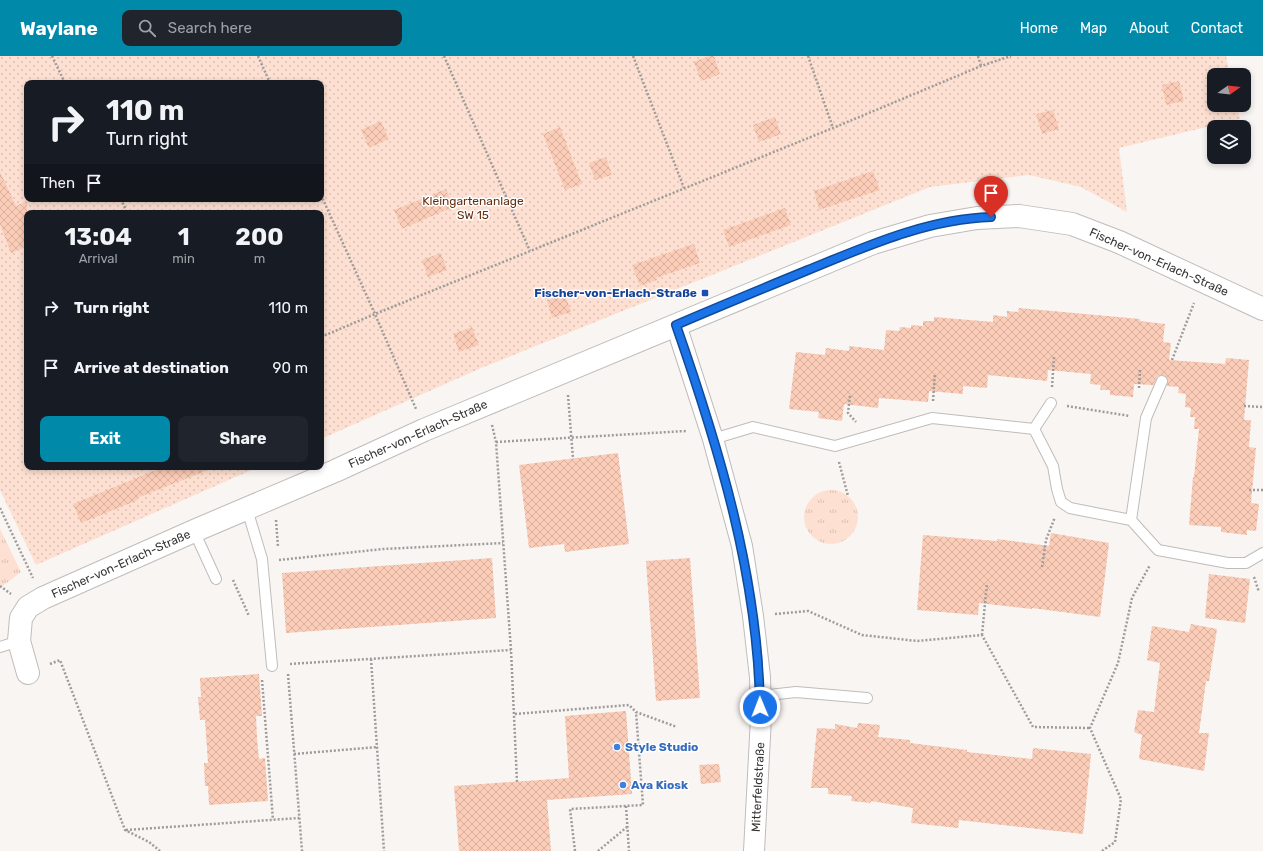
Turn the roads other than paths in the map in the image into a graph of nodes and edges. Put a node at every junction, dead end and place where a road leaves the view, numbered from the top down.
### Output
1 (1263, 309) edge
2 (676, 325) junction
3 (1162, 380) dead end
4 (1051, 403) road end
5 (1034, 429) junction
6 (714, 439) junction
7 (248, 509) junction
8 (1131, 520) junction
9 (194, 531) junction
10 (1263, 553) edge
11 (216, 579) dead end
12 (10, 644) edge
13 (272, 666) dead end
14 (28, 673) road end
15 (760, 696) junction
16 (867, 698) dead end
17 (756, 851) edge

1 - 2 street, Fischer-von-Erlach-Straße
2 - 6 street, Mitterfeldstraße
2 - 7 street, Fischer-von-Erlach-Straße
3 - 8 lane
4 - 5 lane
5 - 6 lane
5 - 8 lane
6 - 15 street, Mitterfeldstraße
7 - 9 street, Fischer-von-Erlach-Straße
7 - 13 lane
8 - 10 lane
9 - 11 lane
9 - 12 street, Fischer-von-Erlach-Straße
12 - 14 street
15 - 16 lane
15 - 17 street, Mitterfeldstraße

